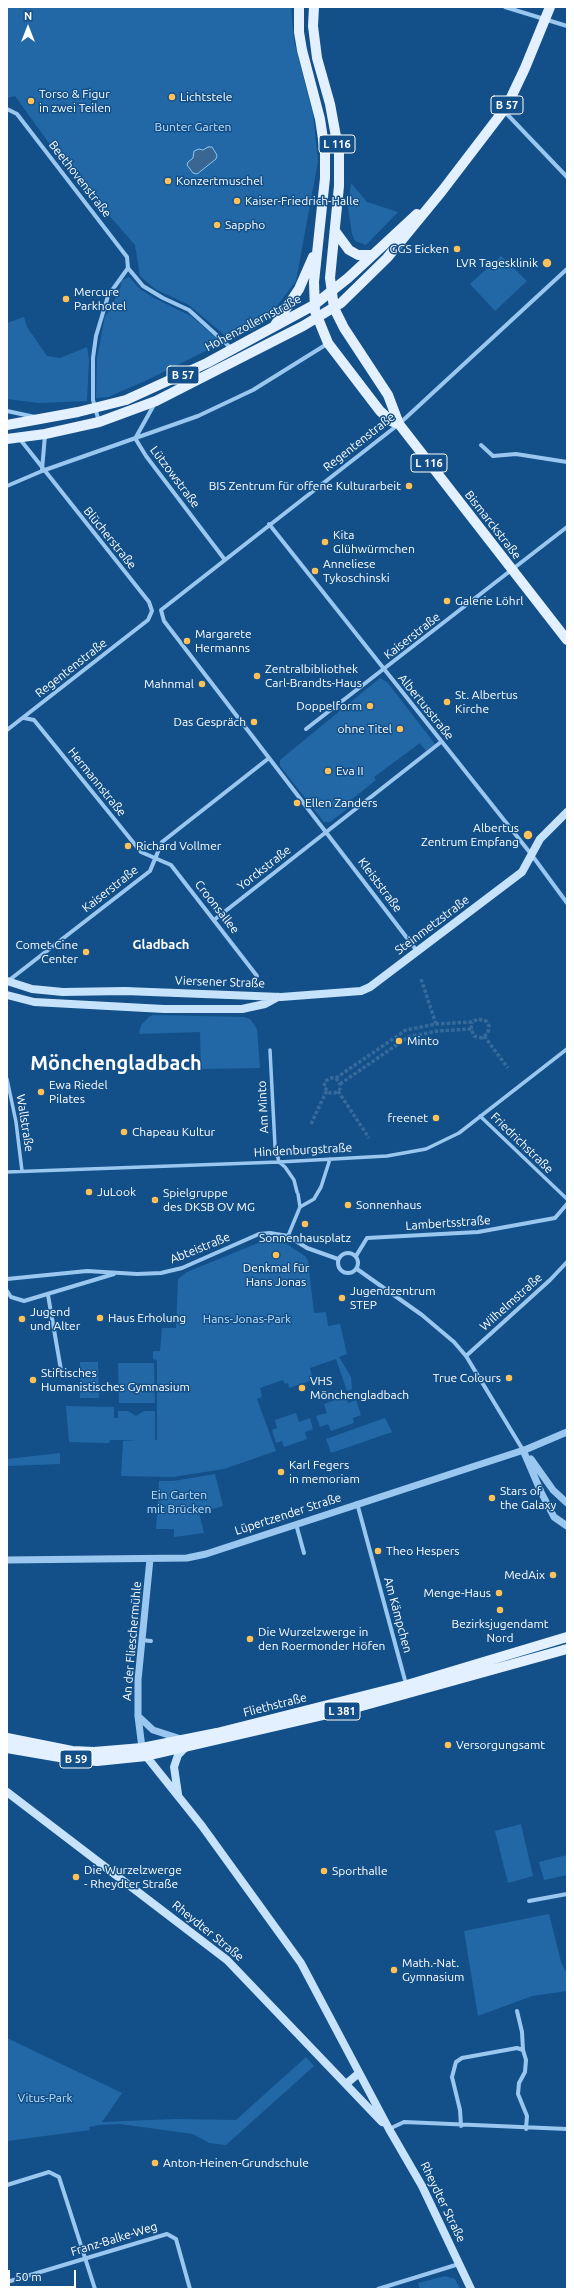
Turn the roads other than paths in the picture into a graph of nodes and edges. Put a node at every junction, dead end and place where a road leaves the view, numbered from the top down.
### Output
1 (299, 7) edge
2 (505, 7) edge
3 (550, 7) edge
4 (312, 9) edge
5 (545, 19) junction
6 (567, 26) edge
7 (7, 109) edge
8 (503, 110) junction
9 (567, 177) edge
10 (442, 191) junction
11 (335, 231) junction
12 (318, 248) junction
13 (372, 255) junction
14 (128, 268) junction
15 (567, 269) edge
16 (331, 292) junction
17 (314, 305) junction
18 (334, 308) junction
19 (317, 318) junction
20 (273, 327) junction
21 (328, 343) junction
22 (232, 349) junction
23 (156, 401) junction
24 (94, 408) junction
25 (7, 411) edge
26 (78, 412) junction
27 (43, 419) junction
28 (99, 422) junction
29 (399, 424) junction
30 (7, 425) edge
31 (45, 434) junction
32 (19, 438) junction
33 (136, 438) junction
34 (7, 439) edge
35 (480, 444) dead end
36 (567, 462) edge
37 (42, 470) junction
38 (7, 486) edge
39 (269, 524) junction
40 (567, 527) edge
41 (225, 560) junction
42 (512, 570) junction
43 (148, 620) joint
44 (164, 622) joint
45 (567, 640) edge
46 (384, 670) junction
47 (24, 718) junction
48 (306, 729) dead end
49 (7, 730) edge
50 (441, 742) junction
51 (269, 758) junction
52 (567, 812) edge
53 (326, 832) junction
54 (531, 854) junction
55 (155, 858) junction
56 (567, 903) edge
57 (214, 920) junction
58 (418, 951) junction
59 (257, 976) dead end
60 (7, 981) edge
61 (7, 995) edge
62 (278, 997) junction
63 (567, 1049) edge
64 (270, 1050) dead end
65 (7, 1079) edge
66 (480, 1116) junction
67 (330, 1159) junction
68 (279, 1162) junction
69 (22, 1171) junction
70 (7, 1172) edge
71 (567, 1199) edge
72 (567, 1204) edge
73 (300, 1207) junction
74 (288, 1236) junction
75 (356, 1256) junction
76 (338, 1259) junction
77 (567, 1262) edge
78 (357, 1269) junction
79 (117, 1273) junction
80 (7, 1279) edge
81 (7, 1291) edge
82 (48, 1295) junction
83 (466, 1356) junction
84 (61, 1370) dead end
85 (567, 1432) edge
86 (523, 1450) junction
87 (357, 1503) junction
88 (567, 1503) edge
89 (296, 1523) junction
90 (567, 1526) edge
91 (304, 1553) dead end
92 (150, 1559) junction
93 (7, 1560) edge
94 (567, 1636) edge
95 (142, 1640) junction
96 (151, 1641) dead end
97 (567, 1649) edge
98 (407, 1685) junction
99 (138, 1716) junction
100 (7, 1738) edge
101 (184, 1744) junction
102 (7, 1748) edge
103 (144, 1752) junction
104 (7, 1792) edge
105 (179, 1796) junction
106 (567, 1894) edge
107 (529, 1901) dead end
108 (517, 2012) dead end
109 (522, 2050) junction
110 (359, 2073) junction
111 (346, 2084) junction
112 (461, 2126) junction
113 (389, 2129) junction
114 (526, 2129) junction
115 (567, 2129) edge
116 (7, 2185) edge
117 (86, 2258) junction
118 (458, 2264) junction
119 (7, 2282) edge
120 (95, 2289) edge
121 (190, 2289) edge
122 (378, 2289) edge
123 (471, 2289) edge

1 - 12 main road, L 116
2 - 5 street
3 - 5 main road, Hohenzollernstraße / B 57
4 - 11 main road, L 116
5 - 6 street
5 - 8 main road, Hohenzollernstraße / B 57
7 - 14 street, Beethovenstraße
8 - 9 street
8 - 10 main road, Hohenzollernstraße / B 57
10 - 13 main road, Hohenzollernstraße / B 57
10 - 18 main road, Hohenzollernstraße / B 57
11 - 13 main road
11 - 16 main road, L 116
12 - 17 main road, L 116
12 - 20 main road
13 - 16 main road, Hohenzollernstraße / B 57
14 - 22 street, Beethovenstraße
14 - 24 street
15 - 29 street, Regentenstraße
16 - 17 main road, Hohenzollernstraße / B 57
16 - 18 main road, Bismarckstraße / L 116
17 - 19 main road, Bismarckstraße / L 116
17 - 20 main road, Hohenzollernstraße / B 57
18 - 19 main road, Hohenzollernstraße / B 57
18 - 29 main road, Bismarckstraße / L 116
19 - 21 main road, Bismarckstraße / L 116
19 - 23 main road, Hohenzollernstraße / B 57
20 - 22 main road, Hohenzollernstraße / B 57
21 - 29 main road, Bismarckstraße / L 116
21 - 33 street
22 - 24 main road, Hohenzollernstraße / B 57
23 - 28 main road, Hohenzollernstraße / B 57
23 - 33 street
24 - 26 main road, Hohenzollernstraße / B 57
24 - 28 street
25 - 27 street
26 - 27 main road, Hohenzollernstraße / B 57
26 - 31 main road
27 - 30 main road, B 57
28 - 31 main road, B 57
29 - 39 street, Regentenstraße
29 - 42 main road, Bismarckstraße / L 116
31 - 32 main road, B 57
31 - 37 street
32 - 34 main road, B 57
32 - 37 street, Blücherstraße
33 - 37 street
33 - 41 street, Lützowstraße
35 - 36 street
37 - 38 street
37 - 43 street, Blücherstraße
39 - 41 street, Regentenstraße
39 - 46 street, Albertusstraße
40 - 42 street, Kaiserstraße
41 - 44 street, Regentenstraße
42 - 45 main road, Bismarckstraße / L 116
42 - 46 street, Kaiserstraße
43 - 47 street, Regentenstraße
44 - 51 street, Kleiststraße
46 - 48 street, Kaiserstraße
46 - 50 street, Albertusstraße
47 - 49 street, Regentenstraße
47 - 55 street, Hermannstraße
50 - 53 street, Yorckstraße
50 - 54 street, Albertusstraße
51 - 53 street, Kleiststraße
51 - 55 street, Kaiserstraße
52 - 54 main road, Steinmetzstraße
53 - 57 street, Yorckstraße
53 - 58 street, Kleiststraße
54 - 56 street, Albertusstraße
54 - 58 main road, Steinmetzstraße
55 - 57 street, Croonsallee
55 - 60 street, Kaiserstraße
57 - 59 street, Croonsallee
58 - 62 main road, Steinmetzstraße
60 - 62 main road, Viersener Straße
61 - 62 main road, Viersener Straße
63 - 66 street, Hindenburgstraße
64 - 68 street, Am Minto
65 - 69 street, Wallstraße
66 - 67 street, Hindenburgstraße
66 - 71 street, Friedrichstraße
67 - 68 street, Hindenburgstraße
67 - 73 street
68 - 69 street, Hindenburgstraße
68 - 73 street
69 - 70 street, Hindenburgstraße
72 - 75 street, Lambertsstraße
73 - 74 street
74 - 76 street
74 - 79 street, Abteistraße
75 - 76 street
75 - 78 street
76 - 78 street
77 - 83 street, Wilhelmstraße
78 - 83 street
79 - 80 street, Abteistraße
79 - 82 street, Abteistraße
81 - 82 street, Abteistraße
82 - 84 street
83 - 86 street
85 - 86 street, Lüpertzender Straße
86 - 87 street, Lüpertzender Straße
86 - 88 street
86 - 90 street
87 - 89 street, Lüpertzender Straße
87 - 98 street, Am Kämpchen
89 - 91 street
89 - 92 street, Lüpertzender Straße
92 - 93 street, Lüpertzender Straße
92 - 95 street, An der Flieschermühle
94 - 98 main road, Fliethstraße / L 381
95 - 96 street
95 - 99 street, An der Flieschermühle
97 - 101 main road, Fliethstraße / L 381
98 - 101 main road, Fliethstraße / L 381
99 - 101 street
99 - 103 street, An der Flieschermühle
100 - 103 main road, Fliethstraße / B 59
101 - 103 main road, Fliethstraße / L 381
101 - 105 main road
102 - 103 main road, Fliethstraße / B 59
103 - 105 main road, Rheydter Straße
104 - 111 main road, Rheydter Straße
105 - 110 main road, Rheydter Straße
106 - 107 street
108 - 109 street
109 - 112 street
109 - 114 street
110 - 111 main road
110 - 113 main road, Rheydter Straße
111 - 113 main road, Rheydter Straße
112 - 113 street
112 - 114 street
113 - 118 main road, Rheydter Straße
114 - 115 street
116 - 117 street
117 - 119 street, Franz-Balke-Weg
117 - 120 street
117 - 121 street, Franz-Balke-Weg
118 - 122 street
118 - 123 main road, Rheydter Straße

